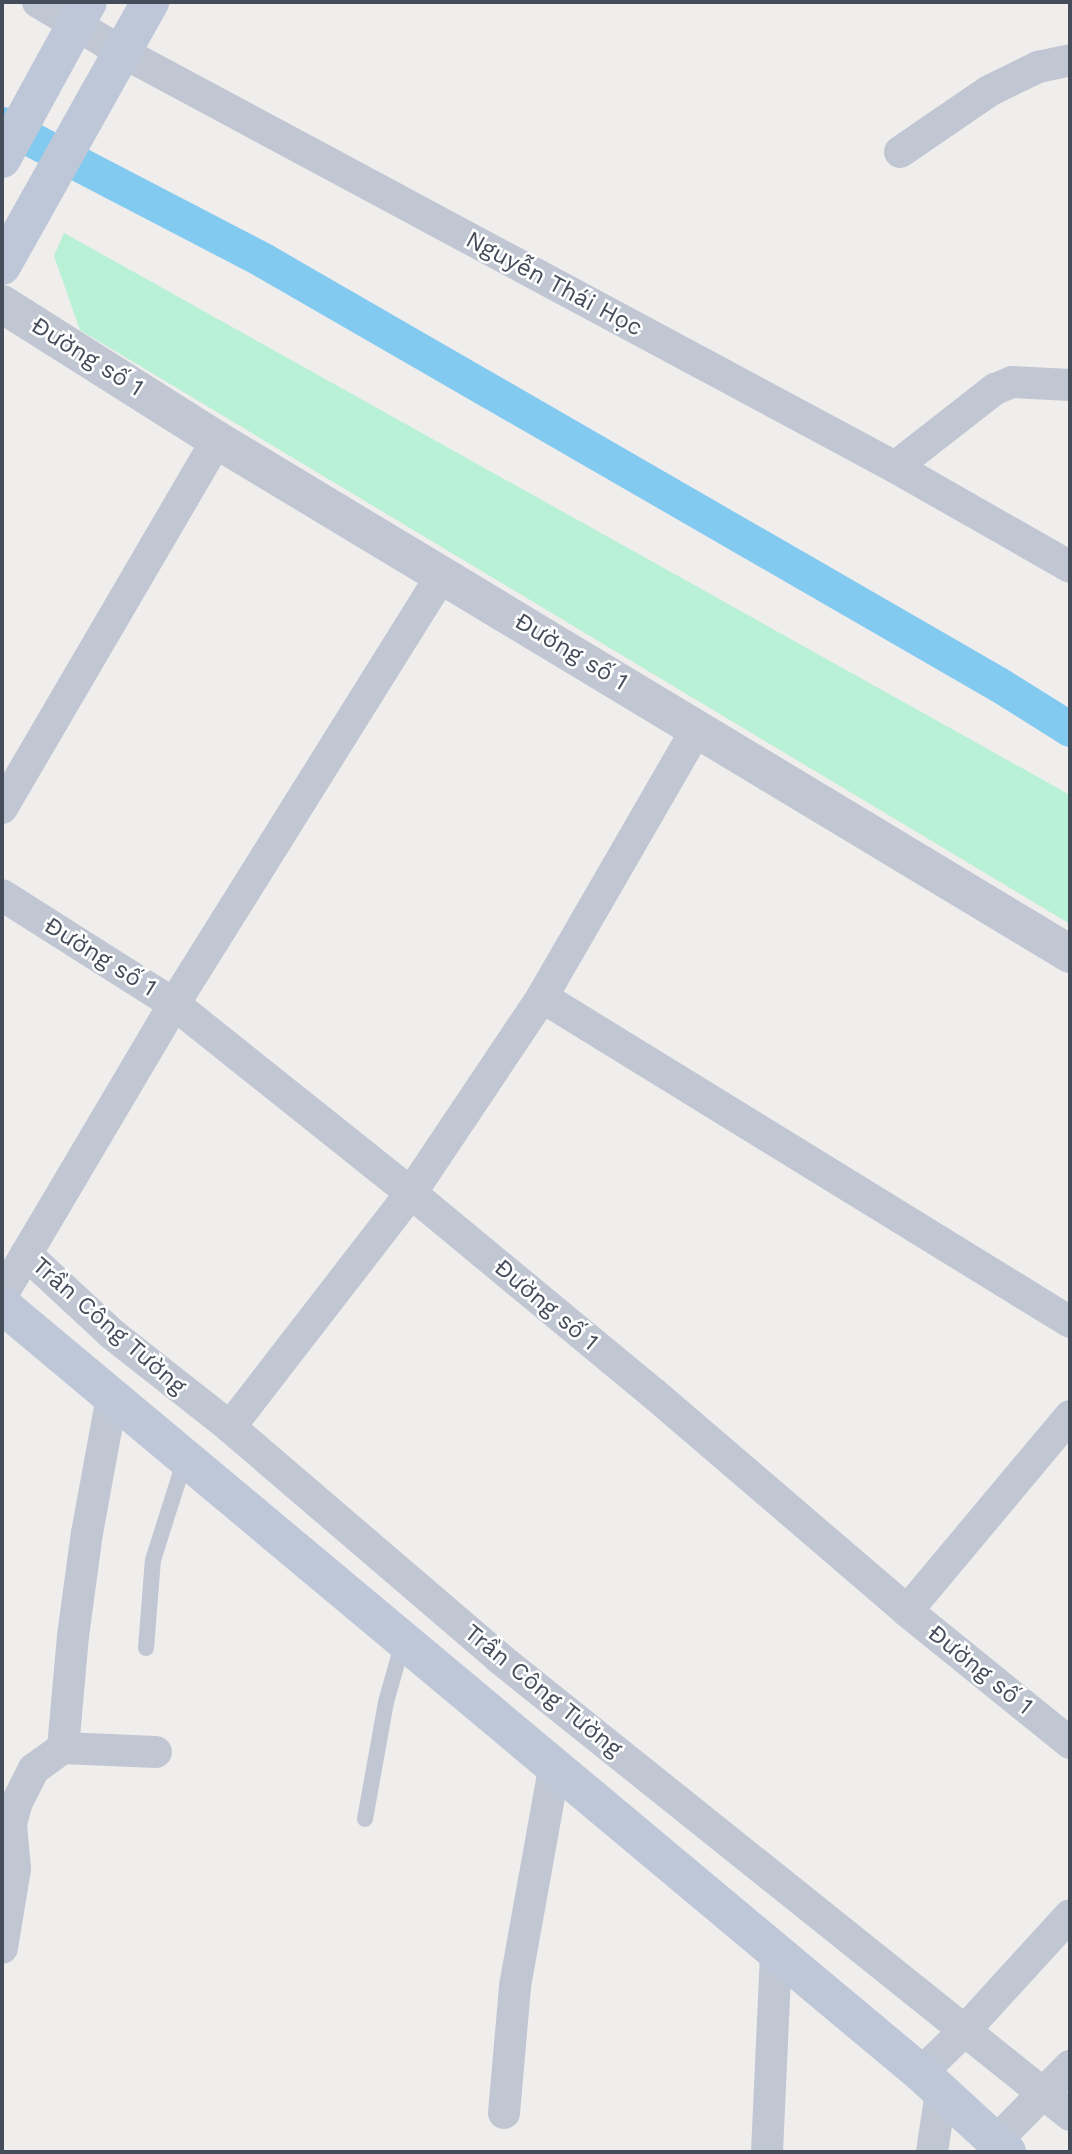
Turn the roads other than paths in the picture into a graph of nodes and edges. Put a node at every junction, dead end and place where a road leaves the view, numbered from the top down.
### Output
1 (38, 2) edge
2 (149, 2) edge
3 (82, 12) edge
4 (122, 52) junction
5 (1070, 60) edge
6 (900, 152) dead end
7 (2, 159) edge
8 (9, 253) edge
9 (2, 304) edge
10 (1070, 385) edge
11 (217, 440) junction
12 (895, 467) junction
13 (1070, 567) edge
14 (442, 575) junction
15 (697, 728) junction
16 (2, 808) edge
17 (2, 895) edge
18 (1070, 954) edge
19 (542, 997) junction
20 (174, 1004) junction
21 (411, 1193) junction
22 (26, 1254) junction
23 (2, 1295) edge
24 (2, 1305) edge
25 (1070, 1322) edge
26 (112, 1397) junction
27 (1070, 1416) edge
28 (230, 1427) junction
29 (185, 1459) junction
30 (906, 1611) junction
31 (402, 1642) junction
32 (146, 1648) dead end
33 (1070, 1743) edge
34 (63, 1748) junction
35 (156, 1752) dead end
36 (554, 1769) junction
37 (365, 1819) dead end
38 (6, 1824) edge
39 (1070, 1915) edge
40 (2, 1948) edge
41 (776, 1953) junction
42 (966, 2029) junction
43 (1070, 2066) edge
44 (931, 2083) junction
45 (1045, 2093) junction
46 (504, 2113) dead end
47 (1070, 2115) edge
48 (1001, 2147) edge
49 (767, 2152) edge
50 (932, 2152) edge

1 - 3 street, Nguyễn Thái Học
2 - 4 main road
3 - 4 street, Nguyễn Thái Học
3 - 7 main road
4 - 8 main road
4 - 12 street, Nguyễn Thái Học
5 - 6 street
9 - 11 street, Đường số 1
10 - 12 street
11 - 14 street, Đường số 1
11 - 16 street
12 - 13 street, Nguyễn Thái Học
14 - 15 street, Đường số 1
14 - 20 street
15 - 18 street, Đường số 1
15 - 19 street
17 - 20 street, Đường số 1
19 - 21 street
19 - 25 street
20 - 21 street, Đường số 1
20 - 22 street
21 - 28 street
21 - 30 street, Đường số 1
22 - 23 street
22 - 28 street, Trần Công Tường
24 - 26 main road, Trần Công Tường
26 - 29 main road, Trần Công Tường
26 - 34 street
27 - 30 street
28 - 42 street, Trần Công Tường
29 - 31 main road, Trần Công Tường
29 - 32 lane
30 - 33 street, Đường số 1
31 - 36 main road, Trần Công Tường
31 - 37 lane
34 - 35 street
34 - 38 street
36 - 41 main road, Trần Công Tường
36 - 46 street
38 - 40 street
39 - 42 street
41 - 44 main road, Trần Công Tường
41 - 49 street
42 - 44 street
42 - 45 street, Trần Công Tường
43 - 45 street
44 - 48 main road, Trần Công Tường
44 - 50 street
45 - 47 street, Trần Công Tường
45 - 48 street

